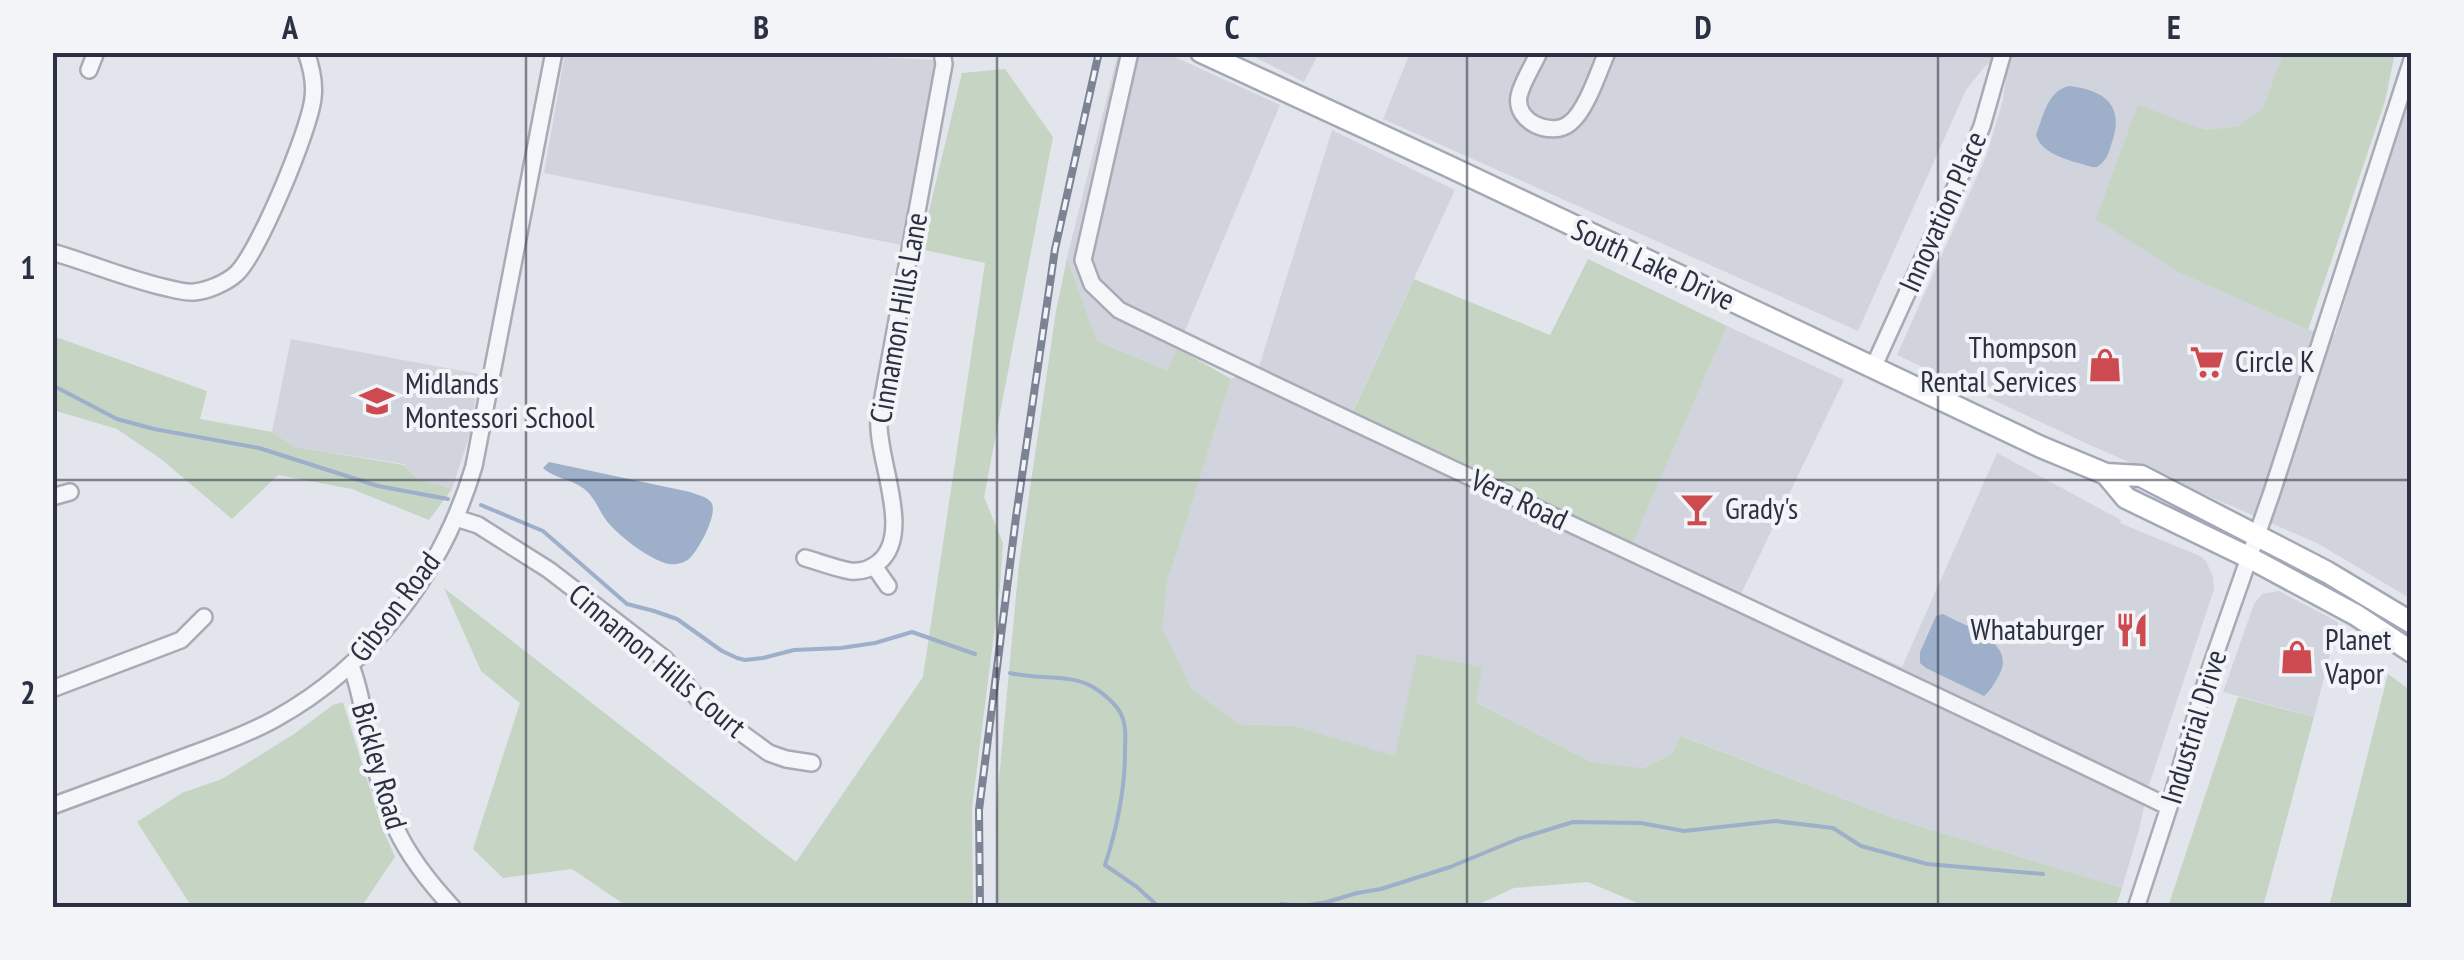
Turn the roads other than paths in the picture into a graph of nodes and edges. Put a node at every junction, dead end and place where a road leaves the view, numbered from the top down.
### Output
1 (96, 52) edge
2 (306, 52) edge
3 (554, 52) edge
4 (942, 52) edge
5 (1130, 52) edge
6 (1201, 52) edge
7 (1539, 52) edge
8 (1608, 52) edge
9 (2003, 52) edge
10 (2412, 60) edge
11 (88, 70) dead end
12 (52, 252) edge
13 (1874, 368) junction
14 (70, 492) dead end
15 (52, 497) edge
16 (456, 518) junction
17 (2253, 548) junction
18 (804, 558) dead end
19 (874, 566) junction
20 (888, 586) dead end
21 (204, 617) dead end
22 (2412, 623) edge
23 (2412, 652) edge
24 (350, 666) junction
25 (52, 688) edge
26 (812, 763) dead end
27 (52, 806) edge
28 (2169, 807) junction
29 (453, 908) edge
30 (2136, 908) edge

1 - 11 street
2 - 12 street
3 - 16 street, Gibson Road
4 - 19 street, Cinnamon Hills Lane
5 - 28 street, Vera Road
6 - 13 main road, South Lake Drive
7 - 8 street
9 - 13 street, Innovation Place
10 - 17 street, Industrial Drive
13 - 17 main road, South Lake Drive
14 - 15 street
16 - 24 street, Gibson Road
16 - 26 street, Cinnamon Hills Court
17 - 22 main road, South Lake Drive
17 - 23 main road, South Lake Drive
17 - 28 street, Industrial Drive
18 - 19 street
19 - 20 street
21 - 25 street
24 - 27 street, Gibson Road
24 - 29 street, Bickley Road
28 - 30 street, Industrial Drive

